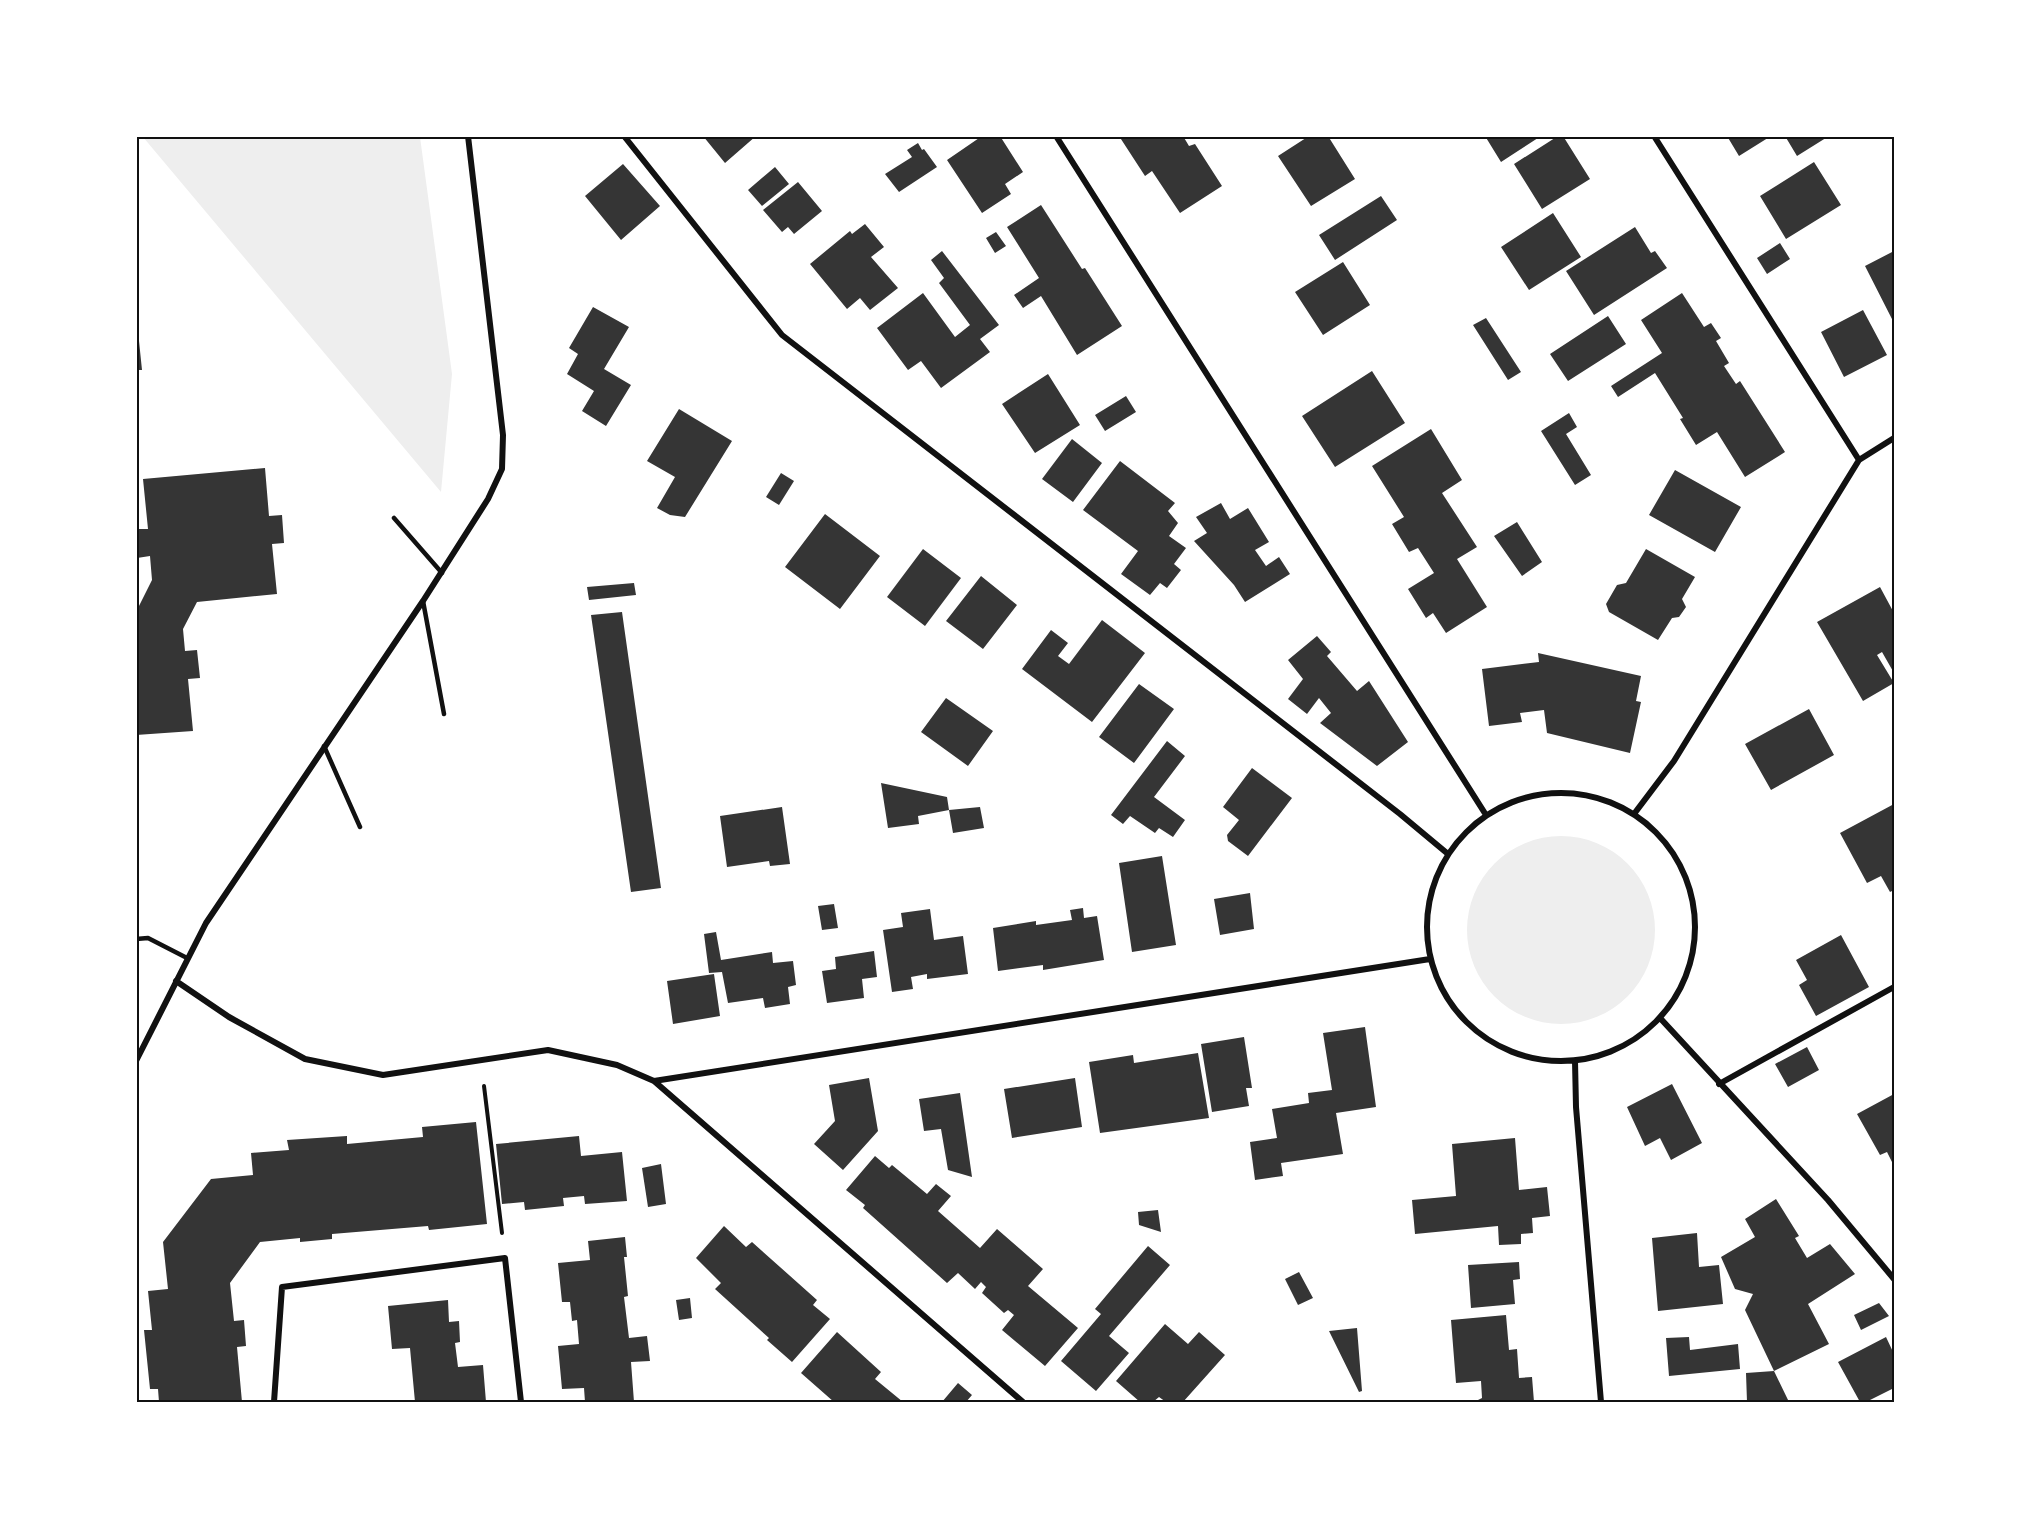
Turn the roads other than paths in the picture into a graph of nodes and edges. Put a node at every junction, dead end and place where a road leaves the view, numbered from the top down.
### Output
1 (468, 136) edge
2 (624, 136) edge
3 (1056, 136) edge
4 (1654, 136) edge
5 (1894, 438) edge
6 (1858, 460) junction
7 (394, 518) dead end
8 (442, 573) junction
9 (423, 602) junction
10 (444, 714) dead end
11 (324, 746) junction
12 (1635, 814) junction
13 (1486, 815) junction
14 (360, 827) dead end
15 (1448, 854) junction
16 (136, 939) edge
17 (187, 958) junction
18 (1430, 959) junction
19 (176, 981) junction
20 (1894, 987) edge
21 (1659, 1018) junction
22 (136, 1061) edge
23 (1575, 1061) junction
24 (654, 1081) junction
25 (1719, 1084) junction
26 (1894, 1280) edge
27 (274, 1402) edge
28 (521, 1402) edge
29 (1023, 1402) edge
30 (1601, 1402) edge

1 - 8 street
2 - 15 street
3 - 13 street
4 - 6 street
5 - 6 street
6 - 12 street
7 - 8 lane
8 - 9 street
9 - 10 lane
9 - 11 street
11 - 14 lane
11 - 17 street
12 - 13 street
12 - 21 street
13 - 15 street
15 - 18 street
16 - 17 lane
17 - 19 street
18 - 23 street
18 - 24 street
19 - 22 street
19 - 24 street
20 - 25 street
21 - 23 street
21 - 25 street
23 - 30 street
24 - 29 street
25 - 26 street
27 - 28 street

